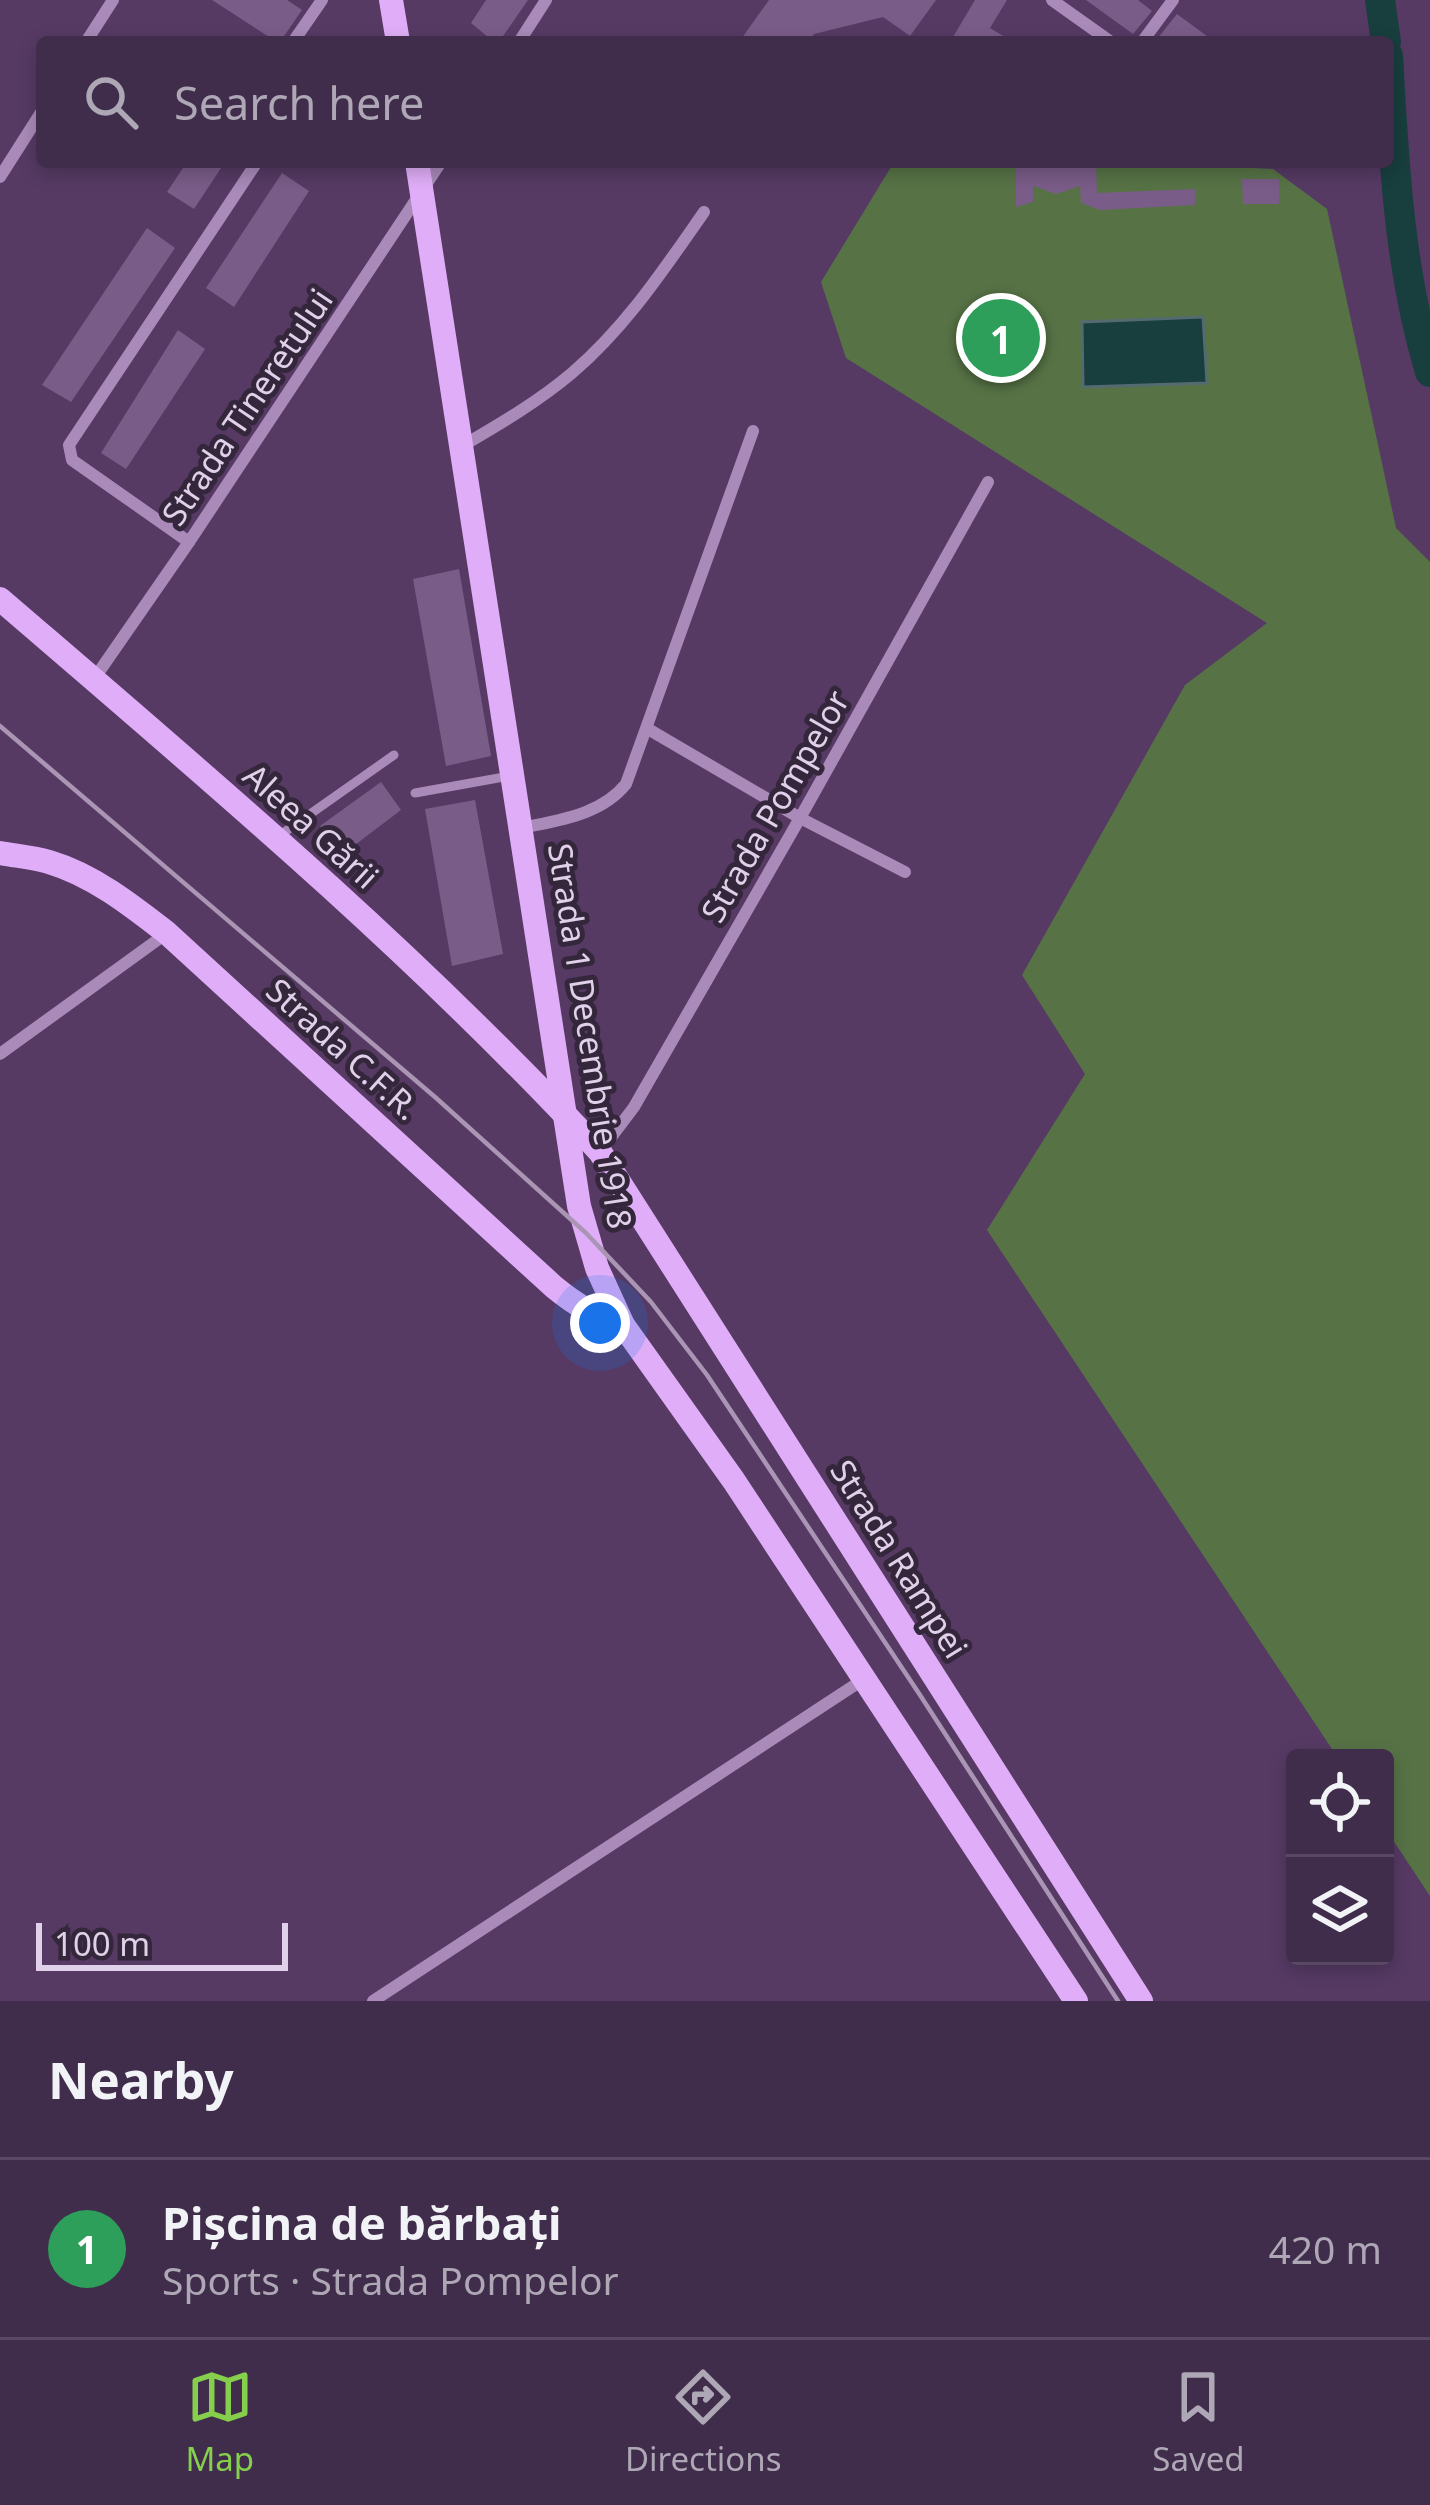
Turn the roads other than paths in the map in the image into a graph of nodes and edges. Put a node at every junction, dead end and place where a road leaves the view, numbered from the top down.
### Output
1 (113, 0) edge
2 (391, 0) edge
3 (546, 0) edge
4 (1052, 0) edge
5 (1173, 0) edge
6 (315, 2) edge
7 (90, 36) edge
8 (296, 36) edge
9 (397, 36) edge
10 (523, 36) edge
11 (1103, 36) edge
12 (1146, 36) edge
13 (36, 120) edge
14 (253, 168) edge
15 (418, 168) edge
16 (437, 168) edge
17 (0, 177) edge
18 (422, 192) junction
19 (704, 212) dead end
20 (753, 431) dead end
21 (462, 446) junction
22 (988, 482) dead end
23 (189, 542) junction
24 (0, 599) edge
25 (93, 679) junction
26 (648, 729) junction
27 (394, 754) dead end
28 (514, 776) junction
29 (415, 793) dead end
30 (800, 818) junction
31 (522, 828) junction
32 (276, 838) junction
33 (0, 854) edge
34 (905, 872) dead end
35 (167, 933) junction
36 (0, 1054) edge
37 (566, 1115) junction
38 (600, 1152) junction
39 (623, 1325) junction
40 (864, 1679) junction
41 (373, 2001) edge
42 (1076, 2001) edge
43 (1141, 2001) edge

1 - 7 street
2 - 9 street
3 - 10 street
4 - 11 street
5 - 12 street
6 - 8 street
13 - 17 street
14 - 23 street
15 - 18 street, Strada 1 Decembrie 1918
16 - 18 street, Strada Tineretului
18 - 21 street, Strada 1 Decembrie 1918
18 - 23 street, Strada Tineretului
19 - 21 street
20 - 26 street
21 - 28 street, Strada 1 Decembrie 1918
22 - 30 street, Strada Pompelor
23 - 25 street, Strada Tineretului
24 - 25 street, Aleea Gării
25 - 32 street, Aleea Gării
26 - 30 street
26 - 31 street
27 - 32 lane
28 - 29 lane
28 - 31 street, Strada 1 Decembrie 1918
30 - 34 street
30 - 38 street, Strada Pompelor
31 - 37 street, Strada 1 Decembrie 1918
32 - 37 street, Aleea Gării
33 - 35 street, Strada C.F.R.
35 - 36 street
35 - 39 street, Strada C.F.R.
37 - 38 street, Aleea Gării
37 - 39 street, Strada 1 Decembrie 1918
38 - 43 street, Strada Rampei
39 - 40 street, Strada 1 Decembrie 1918
40 - 41 street
40 - 42 street, Strada 1 Decembrie 1918

